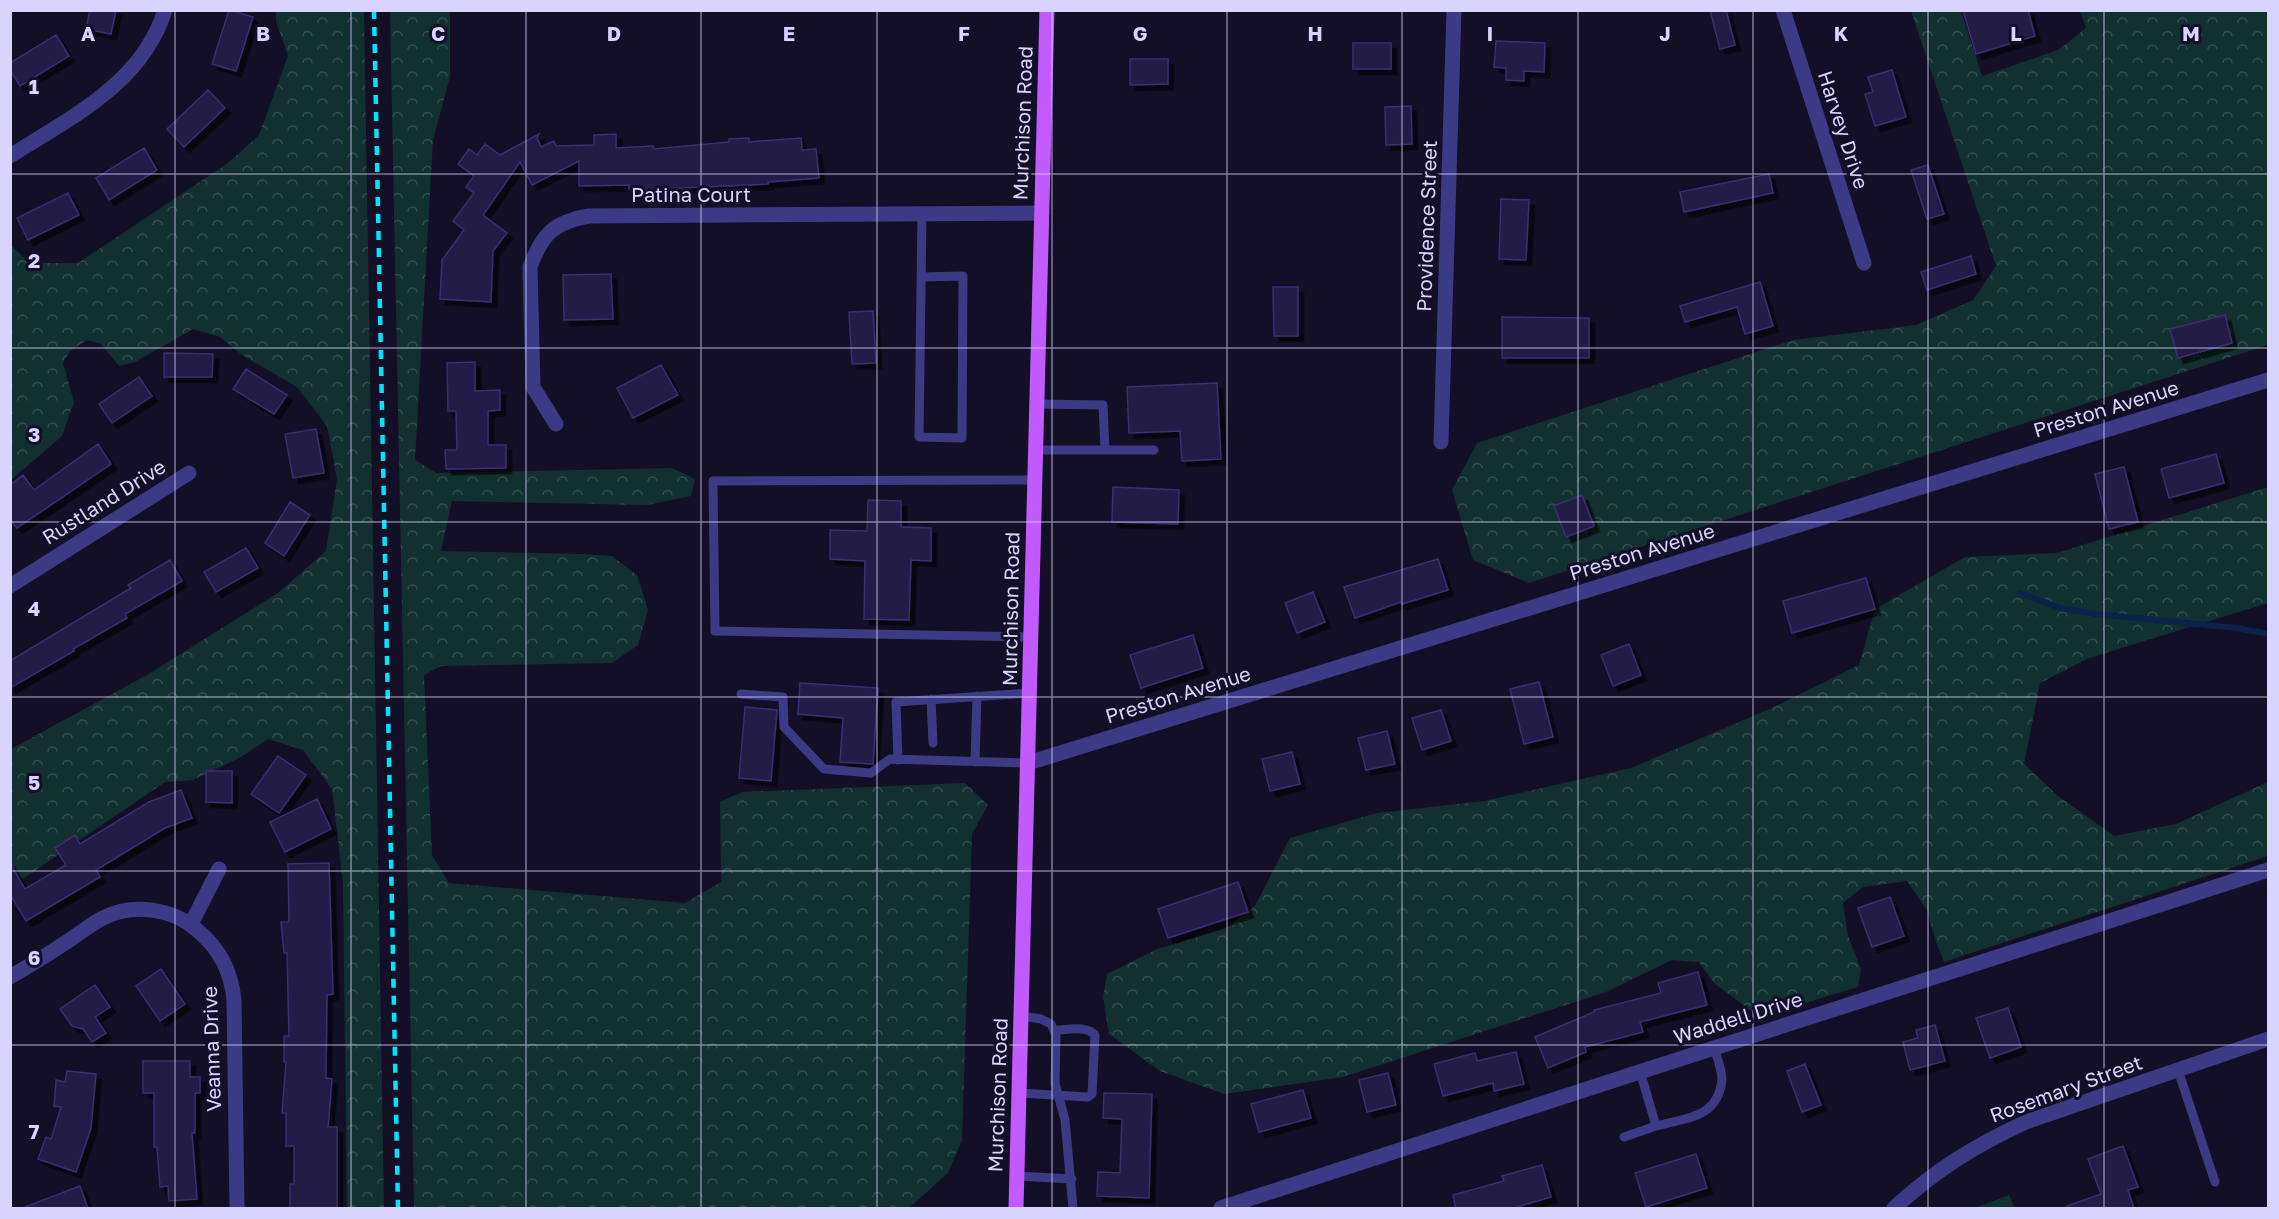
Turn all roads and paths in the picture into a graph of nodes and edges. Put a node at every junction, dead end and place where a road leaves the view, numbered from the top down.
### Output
1 (165, 10) edge
2 (1047, 10) edge
3 (1454, 10) edge
4 (1783, 10) edge
5 (10, 156) edge
6 (1042, 213) junction
7 (922, 214) junction
8 (1864, 263) dead end
9 (921, 277) junction
10 (2268, 380) edge
11 (1038, 404) junction
12 (556, 424) dead end
13 (1441, 442) dead end
14 (1036, 450) junction
15 (1105, 450) junction
16 (1154, 450) dead end
17 (189, 472) dead end
18 (1035, 480) junction
19 (10, 586) edge
20 (1031, 637) junction
21 (1030, 693) junction
22 (741, 694) dead end
23 (977, 696) junction
24 (932, 699) junction
25 (933, 743) dead end
26 (898, 760) junction
27 (975, 762) junction
28 (1028, 763) junction
29 (219, 869) dead end
30 (2268, 870) edge
31 (191, 924) junction
32 (10, 977) edge
33 (1021, 1016) junction
34 (1055, 1030) junction
35 (2268, 1039) edge
36 (1714, 1048) junction
37 (2178, 1070) junction
38 (1640, 1071) junction
39 (1019, 1094) junction
40 (1058, 1095) junction
41 (1656, 1126) junction
42 (1624, 1137) dead end
43 (1017, 1176) junction
44 (1072, 1179) junction
45 (2215, 1182) dead end
46 (237, 1209) edge
47 (1016, 1209) edge
48 (1073, 1209) edge
49 (1221, 1209) edge
50 (1894, 1209) edge

1 - 5 street
2 - 6 main road, Murchison Road
3 - 13 street, Providence Street
4 - 8 street, Harvey Drive
6 - 7 street, Patina Court
6 - 11 main road, Murchison Road
7 - 9 lane
7 - 12 street, Patina Court
9 - 9 lane
10 - 28 street, Preston Avenue
11 - 14 main road, Murchison Road
11 - 15 lane
14 - 15 lane
14 - 18 main road, Murchison Road
15 - 16 lane
17 - 19 street, Rustland Drive
18 - 20 main road, Murchison Road
18 - 20 lane
20 - 21 main road, Murchison Road
21 - 23 lane
21 - 28 main road, Murchison Road
22 - 26 lane
23 - 24 lane
23 - 27 lane
24 - 25 lane
24 - 26 lane
26 - 27 lane
27 - 28 lane
28 - 33 main road, Murchison Road
29 - 31 street
30 - 36 street, Waddell Drive
31 - 32 street, Veanna Drive
31 - 46 street, Veanna Drive
33 - 34 lane
33 - 39 main road, Murchison Road
34 - 40 lane
34 - 40 lane
35 - 37 street, Rosemary Street
36 - 38 street, Waddell Drive
36 - 41 lane
37 - 45 lane
37 - 50 street, Rosemary Street
38 - 41 lane
38 - 49 street, Waddell Drive
39 - 40 lane
39 - 43 main road, Murchison Road
40 - 44 lane
41 - 42 lane
43 - 44 lane
43 - 47 main road, Murchison Road
44 - 48 lane

